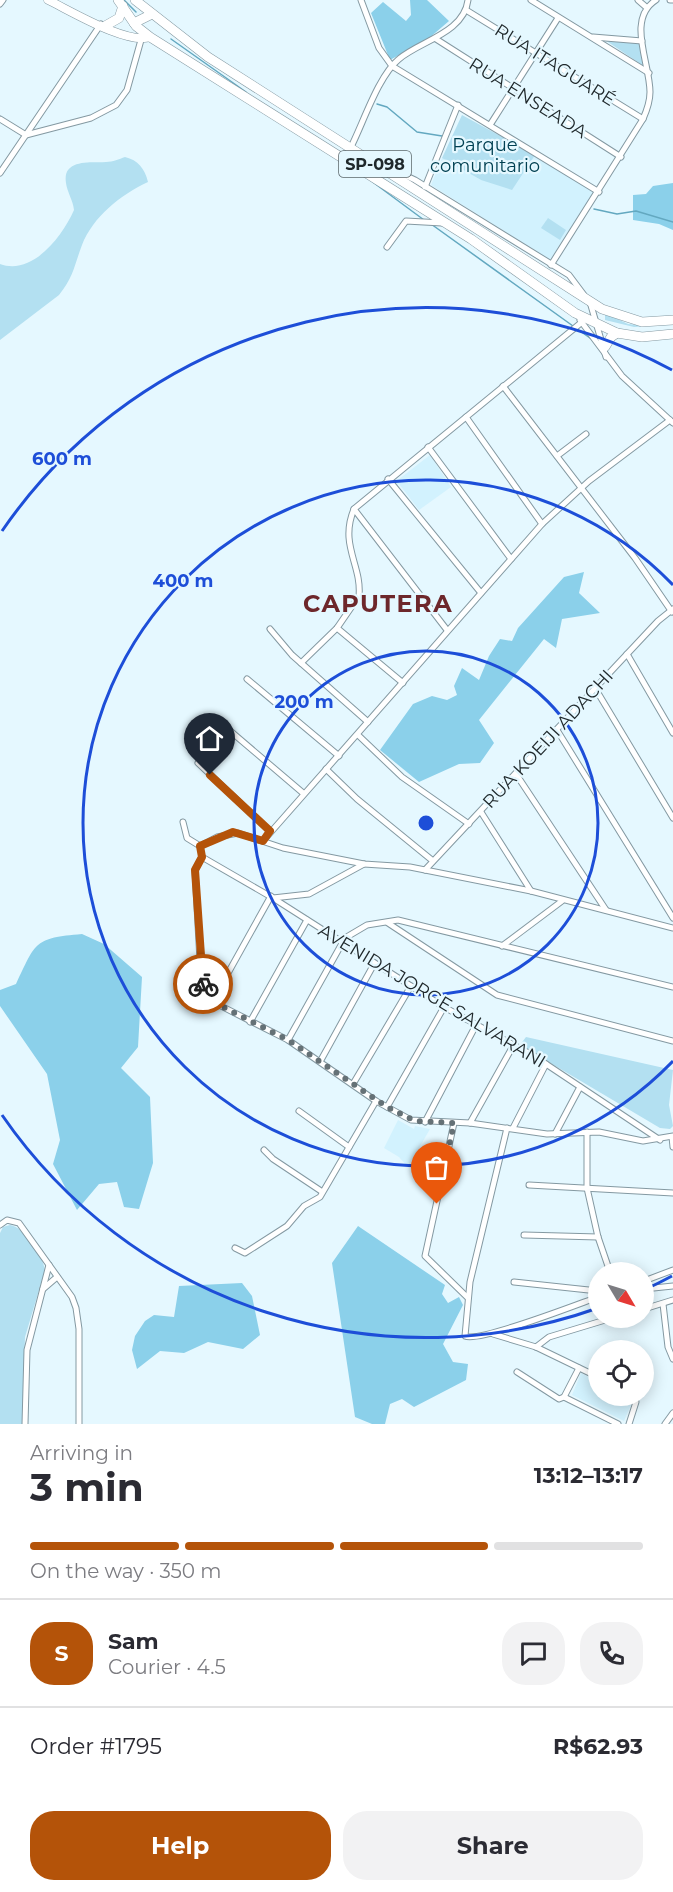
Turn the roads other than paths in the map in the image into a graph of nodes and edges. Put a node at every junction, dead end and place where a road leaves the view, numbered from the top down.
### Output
1 (3, 0) edge
2 (48, 0) edge
3 (135, 0) edge
4 (361, 0) edge
5 (468, 0) edge
6 (531, 0) edge
7 (638, 0) edge
8 (657, 0) edge
9 (121, 3) edge
10 (0, 4) edge
11 (646, 7) junction
12 (466, 10) junction
13 (153, 14) junction
14 (558, 18) junction
15 (134, 23) junction
16 (162, 23) junction
17 (103, 25) junction
18 (119, 33) junction
19 (591, 37) junction
20 (146, 38) junction
21 (436, 39) junction
22 (642, 40) junction
23 (535, 54) junction
24 (392, 66) junction
25 (649, 73) junction
26 (513, 90) junction
27 (252, 103) junction
28 (281, 104) junction
29 (458, 105) junction
30 (0, 119) edge
31 (644, 119) junction
32 (490, 125) junction
33 (26, 135) junction
34 (351, 149) junction
35 (621, 156) junction
36 (364, 158) junction
37 (0, 173) edge
38 (425, 187) junction
39 (599, 192) junction
40 (444, 223) junction
41 (387, 247) dead end
42 (551, 265) junction
43 (590, 302) junction
44 (575, 313) junction
45 (673, 320) edge
46 (582, 322) junction
47 (597, 325) junction
48 (617, 333) junction
49 (673, 334) edge
50 (606, 352) junction
51 (503, 386) junction
52 (466, 417) junction
53 (671, 422) edge
54 (586, 434) dead end
55 (428, 447) junction
56 (557, 456) junction
57 (388, 479) junction
58 (581, 488) junction
59 (354, 508) junction
60 (542, 524) junction
61 (511, 559) junction
62 (481, 593) junction
63 (672, 611) edge
64 (270, 628) dead end
65 (337, 628) junction
66 (447, 630) junction
67 (627, 654) junction
68 (301, 663) junction
69 (247, 679) dead end
70 (403, 683) junction
71 (596, 688) junction
72 (368, 722) junction
73 (222, 724) dead end
74 (557, 730) junction
75 (673, 733) edge
76 (358, 735) junction
77 (339, 756) junction
78 (198, 763) dead end
79 (326, 770) junction
80 (516, 774) junction
81 (303, 793) junction
82 (481, 812) junction
83 (673, 818) edge
84 (183, 822) dead end
85 (469, 824) junction
86 (270, 831) junction
87 (263, 841) junction
88 (200, 846) junction
89 (202, 857) junction
90 (433, 861) junction
91 (364, 864) junction
92 (425, 870) junction
93 (531, 891) junction
94 (272, 897) junction
95 (562, 901) junction
96 (606, 910) junction
97 (673, 918) edge
98 (307, 920) junction
99 (387, 922) junction
100 (673, 928) edge
101 (342, 943) junction
102 (502, 946) junction
103 (375, 964) junction
104 (411, 986) junction
105 (673, 987) edge
106 (213, 1000) junction
107 (444, 1007) junction
108 (250, 1022) junction
109 (476, 1025) junction
110 (288, 1040) junction
111 (673, 1041) edge
112 (513, 1046) junction
113 (321, 1060) junction
114 (546, 1064) junction
115 (353, 1084) junction
116 (580, 1087) junction
117 (376, 1101) junction
118 (387, 1107) junction
119 (299, 1110) dead end
120 (425, 1122) junction
121 (454, 1123) junction
122 (470, 1123) junction
123 (510, 1128) junction
124 (587, 1132) junction
125 (555, 1134) junction
126 (672, 1136) edge
127 (660, 1140) junction
128 (349, 1147) junction
129 (673, 1147) edge
130 (264, 1150) dead end
131 (529, 1185) dead end
132 (587, 1188) junction
133 (321, 1191) junction
134 (673, 1193) edge
135 (0, 1225) edge
136 (524, 1235) dead end
137 (598, 1237) junction
138 (235, 1248) dead end
139 (607, 1262) edge
140 (49, 1265) junction
141 (673, 1270) edge
142 (57, 1277) junction
143 (654, 1277) edge
144 (514, 1282) dead end
145 (673, 1286) edge
146 (654, 1288) edge
147 (588, 1290) edge
148 (42, 1291) junction
149 (467, 1297) junction
150 (588, 1300) edge
151 (673, 1300) edge
152 (663, 1304) junction
153 (654, 1306) edge
154 (588, 1325) edge
155 (491, 1334) junction
156 (536, 1347) junction
157 (673, 1359) edge
158 (579, 1368) junction
159 (517, 1372) dead end
160 (588, 1372) edge
161 (564, 1397) junction
162 (635, 1406) edge
163 (673, 1413) edge
164 (25, 1424) edge
165 (79, 1424) edge
166 (618, 1424) edge
167 (629, 1424) edge
168 (665, 1424) edge

1 - 10 street
2 - 17 street
3 - 13 main road, SP-098
4 - 24 street
5 - 12 street
6 - 14 street
7 - 11 street
8 - 11 street
9 - 15 main road, SP-098
9 - 17 main road
11 - 22 street
12 - 21 street
12 - 23 street, RUA ITAGUARÉ
13 - 15 main road
13 - 16 main road, SP-098
14 - 19 street
14 - 23 street
15 - 18 street
15 - 20 main road, SP-098
16 - 20 main road
16 - 28 main road, SP-098
17 - 18 street
17 - 33 street
18 - 20 street
19 - 22 street
19 - 25 street
20 - 27 main road, SP-098
20 - 33 street
21 - 24 street
21 - 26 street, RUA ENSEADA
22 - 25 street
23 - 26 street
23 - 31 street, RUA ITAGUARÉ
24 - 29 street
24 - 34 street
25 - 31 street
26 - 32 street
26 - 35 street, RUA ENSEADA
27 - 28 main road
27 - 40 main road, SP-098
28 - 34 main road, SP-098
29 - 32 street
29 - 38 street
30 - 33 street
31 - 35 street
32 - 39 street
33 - 37 street
34 - 36 main road, SP-098
35 - 39 street
36 - 38 street
36 - 43 main road, SP-098
38 - 42 street
39 - 42 street
40 - 41 street
40 - 44 main road, SP-098
42 - 43 street
43 - 45 main road, SP-098
43 - 47 street
44 - 46 street
44 - 47 main road, SP-098
46 - 50 street
46 - 51 street
47 - 48 main road, SP-098
47 - 50 street
48 - 49 main road, SP-098
48 - 50 main road
50 - 53 street
51 - 52 street
51 - 56 street
52 - 55 street
52 - 60 street
53 - 58 street
54 - 56 street
55 - 57 street
55 - 61 street
56 - 58 street
57 - 59 street
57 - 62 street
58 - 60 street
58 - 63 street
59 - 65 street
59 - 66 street
60 - 61 street
61 - 62 street
62 - 66 street
63 - 67 street, RUA KOEIJI ADACHI
64 - 68 street
65 - 68 street
65 - 70 street
66 - 70 street
67 - 71 street, RUA KOEIJI ADACHI
67 - 75 street
68 - 72 street
69 - 77 street
70 - 72 street
71 - 74 street, RUA KOEIJI ADACHI
71 - 83 street
72 - 76 street
73 - 81 street
74 - 80 street, RUA KOEIJI ADACHI
74 - 97 street
76 - 77 street
76 - 85 street
77 - 79 street
78 - 86 street
79 - 81 street
79 - 90 street
80 - 82 street, RUA KOEIJI ADACHI
80 - 96 street
81 - 86 street
82 - 85 street, RUA KOEIJI ADACHI
82 - 93 street
84 - 88 street
85 - 90 street, RUA KOEIJI ADACHI
86 - 87 street
87 - 88 street
87 - 91 street
88 - 89 street
89 - 94 street, AVENIDA JORGE SALVARANI
89 - 106 street
90 - 92 street, RUA KOEIJI ADACHI
91 - 92 street
91 - 94 street
92 - 93 street
93 - 95 street
94 - 98 street, AVENIDA JORGE SALVARANI
94 - 106 street
95 - 96 street
95 - 102 street
96 - 100 street
98 - 101 street, AVENIDA JORGE SALVARANI
98 - 108 street
99 - 101 street
99 - 102 street
99 - 111 street
101 - 103 street, AVENIDA JORGE SALVARANI
101 - 110 street
102 - 105 street
103 - 104 street, AVENIDA JORGE SALVARANI
103 - 113 street
104 - 107 street, AVENIDA JORGE SALVARANI
104 - 115 street
106 - 108 street
107 - 109 street, AVENIDA JORGE SALVARANI
107 - 118 street
108 - 110 street
109 - 112 street, AVENIDA JORGE SALVARANI
109 - 120 street
110 - 113 street
112 - 114 street, AVENIDA JORGE SALVARANI
112 - 122 street
113 - 115 street
114 - 116 street, AVENIDA JORGE SALVARANI
114 - 123 street
115 - 117 street
116 - 125 street
116 - 127 street, AVENIDA JORGE SALVARANI
117 - 118 street
117 - 128 street
118 - 120 street
119 - 128 street
120 - 121 street
121 - 122 street
121 - 149 street
122 - 123 street
123 - 125 street
123 - 149 street
124 - 125 street
124 - 127 street
124 - 132 street
126 - 127 street
126 - 129 street
128 - 133 street
130 - 133 street
131 - 132 street
132 - 134 street
132 - 137 street
133 - 138 street
135 - 140 street
136 - 137 street
137 - 139 street
140 - 142 street
140 - 148 street
141 - 143 street
142 - 148 street
142 - 165 street
144 - 147 street
145 - 146 street
148 - 164 street
149 - 155 street
150 - 155 street
151 - 152 street
152 - 153 street
152 - 157 street
154 - 156 street
155 - 156 street
156 - 158 street
158 - 160 street
158 - 161 street
159 - 161 street
161 - 166 street
162 - 167 street
163 - 168 street

